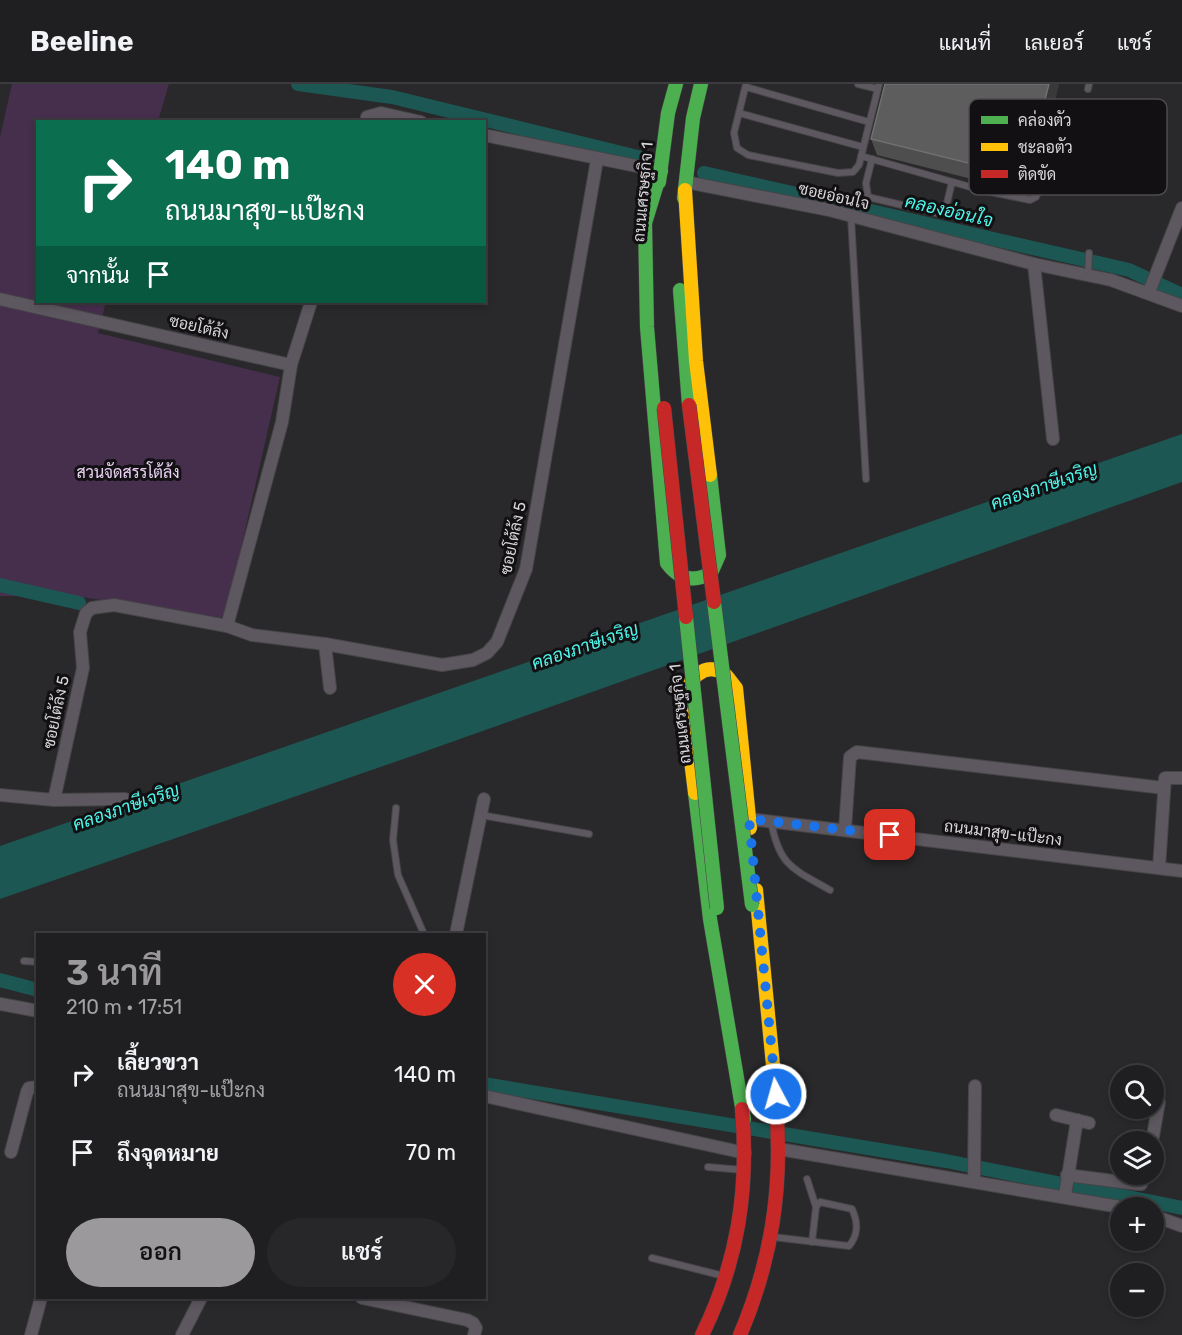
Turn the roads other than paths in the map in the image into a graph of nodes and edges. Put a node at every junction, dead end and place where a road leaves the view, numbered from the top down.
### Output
1 (676, 84) edge
2 (701, 84) edge
3 (858, 84) edge
4 (746, 86) edge
5 (878, 87) edge
6 (739, 113) junction
7 (366, 120) edge
8 (412, 120) edge
9 (869, 122) junction
10 (486, 135) edge
11 (863, 147) junction
12 (861, 156) junction
13 (872, 159) junction
14 (597, 160) junction
15 (661, 171) junction
16 (952, 182) junction
17 (685, 186) junction
18 (969, 186) edge
19 (1008, 195) edge
20 (1037, 195) edge
21 (1182, 208) edge
22 (851, 216) junction
23 (1089, 254) dead end
24 (1034, 264) junction
25 (1088, 272) junction
26 (1152, 284) junction
27 (0, 299) edge
28 (311, 303) edge
29 (1182, 306) edge
30 (291, 365) junction
31 (1053, 439) dead end
32 (866, 479) dead end
33 (227, 626) junction
34 (325, 644) junction
35 (330, 688) dead end
36 (1182, 778) edge
37 (1164, 788) junction
38 (0, 795) edge
39 (125, 799) dead end
40 (484, 799) dead end
41 (54, 800) junction
42 (396, 808) dead end
43 (481, 815) junction
44 (749, 819) junction
45 (771, 821) junction
46 (844, 829) junction
47 (589, 834) dead end
48 (1159, 868) junction
49 (1182, 871) edge
50 (830, 890) dead end
51 (424, 933) edge
52 (456, 933) edge
53 (24, 961) dead end
54 (36, 962) edge
55 (0, 1004) edge
56 (36, 1011) edge
57 (975, 1086) dead end
58 (36, 1087) edge
59 (486, 1096) edge
60 (1056, 1115) dead end
61 (778, 1117) junction
62 (744, 1119) junction
63 (779, 1149) junction
64 (11, 1152) dead end
65 (745, 1153) junction
66 (708, 1167) dead end
67 (745, 1171) junction
68 (1067, 1175) junction
69 (807, 1179) dead end
70 (974, 1180) junction
71 (1110, 1180) edge
72 (1065, 1195) junction
73 (1110, 1205) edge
74 (816, 1207) junction
75 (1164, 1219) edge
76 (1182, 1226) edge
77 (772, 1236) junction
78 (812, 1242) junction
79 (652, 1258) dead end
80 (728, 1277) junction
81 (41, 1299) edge
82 (200, 1299) edge
83 (367, 1299) edge
84 (31, 1335) edge
85 (182, 1335) edge
86 (474, 1335) edge
87 (702, 1335) edge
88 (740, 1335) edge

1 - 15 main road, ถนนเศรษฐกิจ 1
2 - 17 main road
3 - 5 lane
4 - 6 lane
4 - 9 lane
5 - 9 lane
6 - 11 lane
6 - 12 lane
7 - 8 street
9 - 11 lane
10 - 14 street
11 - 12 lane
12 - 13 lane
13 - 16 lane
13 - 16 lane
14 - 15 street
14 - 34 street, ซอยโต้ล้ง 5
15 - 17 main road
15 - 62 main road, ถนนเศรษฐกิจ 1, bridge
16 - 18 lane
17 - 22 street, ซอยอ่อนใจ
17 - 61 main road, bridge
19 - 20 lane
21 - 26 street
22 - 24 street, ซอยอ่อนใจ
22 - 32 lane
23 - 25 lane
24 - 25 street, ซอยอ่อนใจ
24 - 31 street
25 - 26 street, ซอยอ่อนใจ
26 - 29 street, ซอยอ่อนใจ
27 - 30 street, ซอยโต้ล้ง
28 - 30 street
30 - 33 street
33 - 34 street, ซอยโต้ล้ง 5
33 - 41 street, ซอยโต้ล้ง 5
34 - 35 street
36 - 37 street
37 - 46 street
37 - 48 street
38 - 41 street
39 - 41 street
40 - 43 street
42 - 51 lane
43 - 47 lane
43 - 52 street
44 - 45 street, ถนนมาสุข-แป๊ะกง
44 - 61 main road
44 - 62 main road
45 - 46 street, ถนนมาสุข-แป๊ะกง
45 - 50 lane
46 - 48 street, ถนนมาสุข-แป๊ะกง
48 - 49 street, ถนนมาสุข-แป๊ะกง
53 - 54 lane
55 - 56 street
57 - 70 street
58 - 64 street
59 - 65 street
60 - 68 street
61 - 63 main road
62 - 65 main road, ถนนเศรษฐกิจ 1
63 - 70 street
63 - 77 main road
65 - 67 main road, ถนนเศรษฐกิจ 1
66 - 67 lane
67 - 80 main road, ถนนเศรษฐกิจ 1
68 - 71 street
68 - 72 street
69 - 74 lane
70 - 72 street
72 - 73 street
74 - 78 lane
74 - 78 lane
75 - 76 street
77 - 78 lane
77 - 88 main road
79 - 80 lane
80 - 87 main road, ถนนเศรษฐกิจ 1
81 - 84 street
82 - 85 street
83 - 86 street

